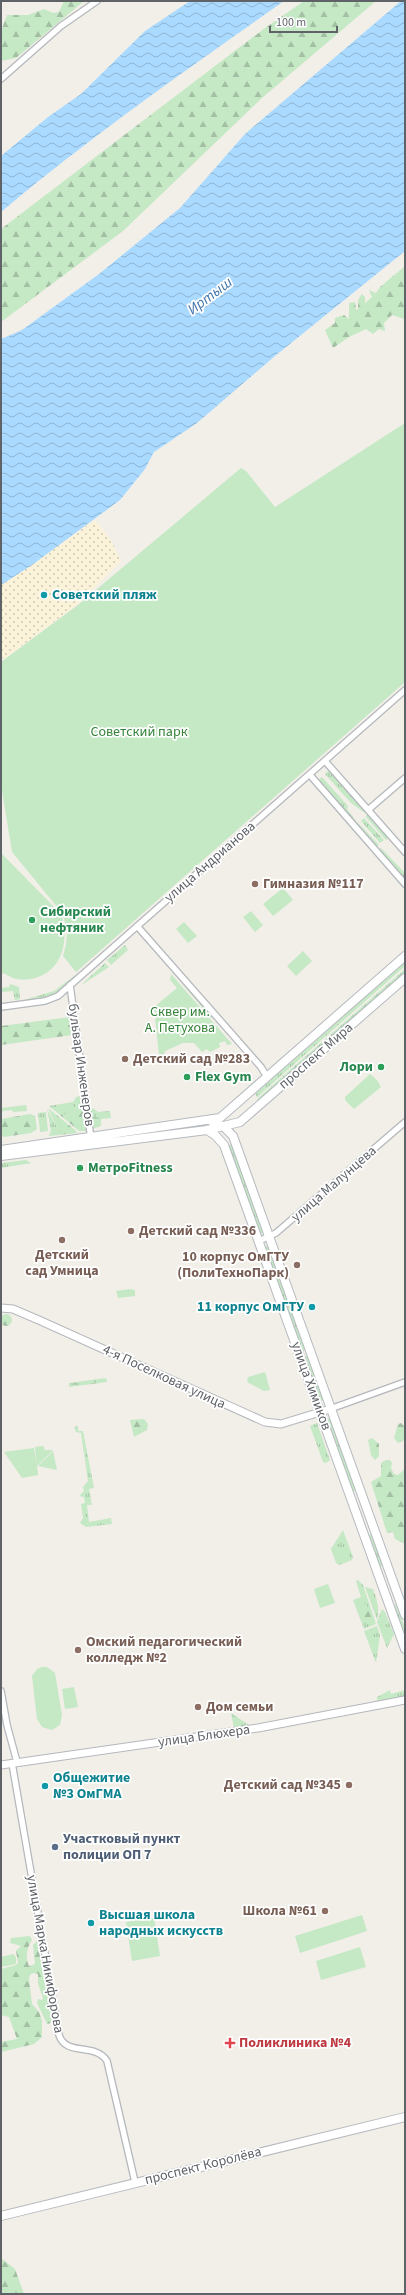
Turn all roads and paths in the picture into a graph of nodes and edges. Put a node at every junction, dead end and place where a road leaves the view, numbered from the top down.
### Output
1 (97, 1) edge
2 (1, 79) edge
3 (405, 690) edge
4 (325, 761) junction
5 (310, 775) junction
6 (405, 778) edge
7 (368, 810) junction
8 (405, 852) edge
9 (405, 884) edge
10 (137, 926) junction
11 (405, 956) edge
12 (405, 978) edge
13 (70, 985) junction
14 (1, 1007) edge
15 (267, 1078) junction
16 (230, 1111) junction
17 (209, 1120) junction
18 (240, 1122) junction
19 (405, 1122) edge
20 (224, 1127) junction
21 (207, 1130) junction
22 (233, 1136) junction
23 (91, 1141) junction
24 (222, 1142) junction
25 (1, 1150) edge
26 (1, 1156) edge
27 (269, 1237) junction
28 (259, 1240) junction
29 (1, 1308) edge
30 (311, 1351) junction
31 (300, 1355) junction
32 (405, 1382) edge
33 (330, 1409) junction
34 (321, 1412) junction
35 (371, 1522) junction
36 (361, 1526) junction
37 (397, 1592) junction
38 (386, 1596) junction
39 (405, 1615) edge
40 (405, 1649) edge
41 (1, 1691) edge
42 (405, 1700) edge
43 (14, 1762) junction
44 (1, 1765) edge
45 (405, 2117) edge
46 (136, 2182) junction
47 (1, 2216) edge

1 - 2 street
3 - 4 street, улица Андрианова
4 - 5 street, улица Андрианова
4 - 7 street
5 - 9 street
5 - 10 street, улица Андрианова
6 - 7 street
7 - 8 street
10 - 13 street, улица Андрианова
10 - 15 street
11 - 15 main road, проспект Мира
12 - 18 main road, проспект Мира
13 - 14 street, улица Андрианова
13 - 23 street, бульвар Инженеров
15 - 16 main road, проспект Мира
16 - 17 main road, проспект Мира
16 - 20 main road, проспект Мира
17 - 20 main road, улица Химиков
17 - 23 main road, проспект Мира
18 - 20 main road, проспект Мира
18 - 22 main road
19 - 27 street, улица Малунцева
20 - 21 main road, проспект Мира
20 - 22 main road, улица Химиков
20 - 24 main road, проспект Мира
21 - 23 main road, проспект Мира
21 - 24 main road
22 - 27 main road, улица Химиков
23 - 25 main road, проспект Мира
23 - 26 main road, проспект Мира
24 - 28 main road, улица Химиков
27 - 28 street, улица Малунцева
27 - 30 main road, улица Химиков
28 - 31 main road, улица Химиков
29 - 34 street, 4-я Поселковая улица
30 - 31 main road
30 - 33 main road, улица Химиков
31 - 34 main road, улица Химиков
32 - 33 street
33 - 34 street, 4-я Поселковая улица
33 - 35 main road, улица Химиков
34 - 36 main road, улица Химиков
35 - 36 main road
35 - 37 main road, улица Химиков
36 - 38 main road, улица Химиков
37 - 38 main road
37 - 39 main road, улица Химиков
38 - 40 main road, улица Химиков
41 - 43 street, улица Марка Никифорова
42 - 43 street, улица Блюхера
43 - 44 street, улица Блюхера
43 - 46 street, улица Марка Никифорова
45 - 46 main road, проспект Королёва
46 - 47 main road, проспект Королёва

